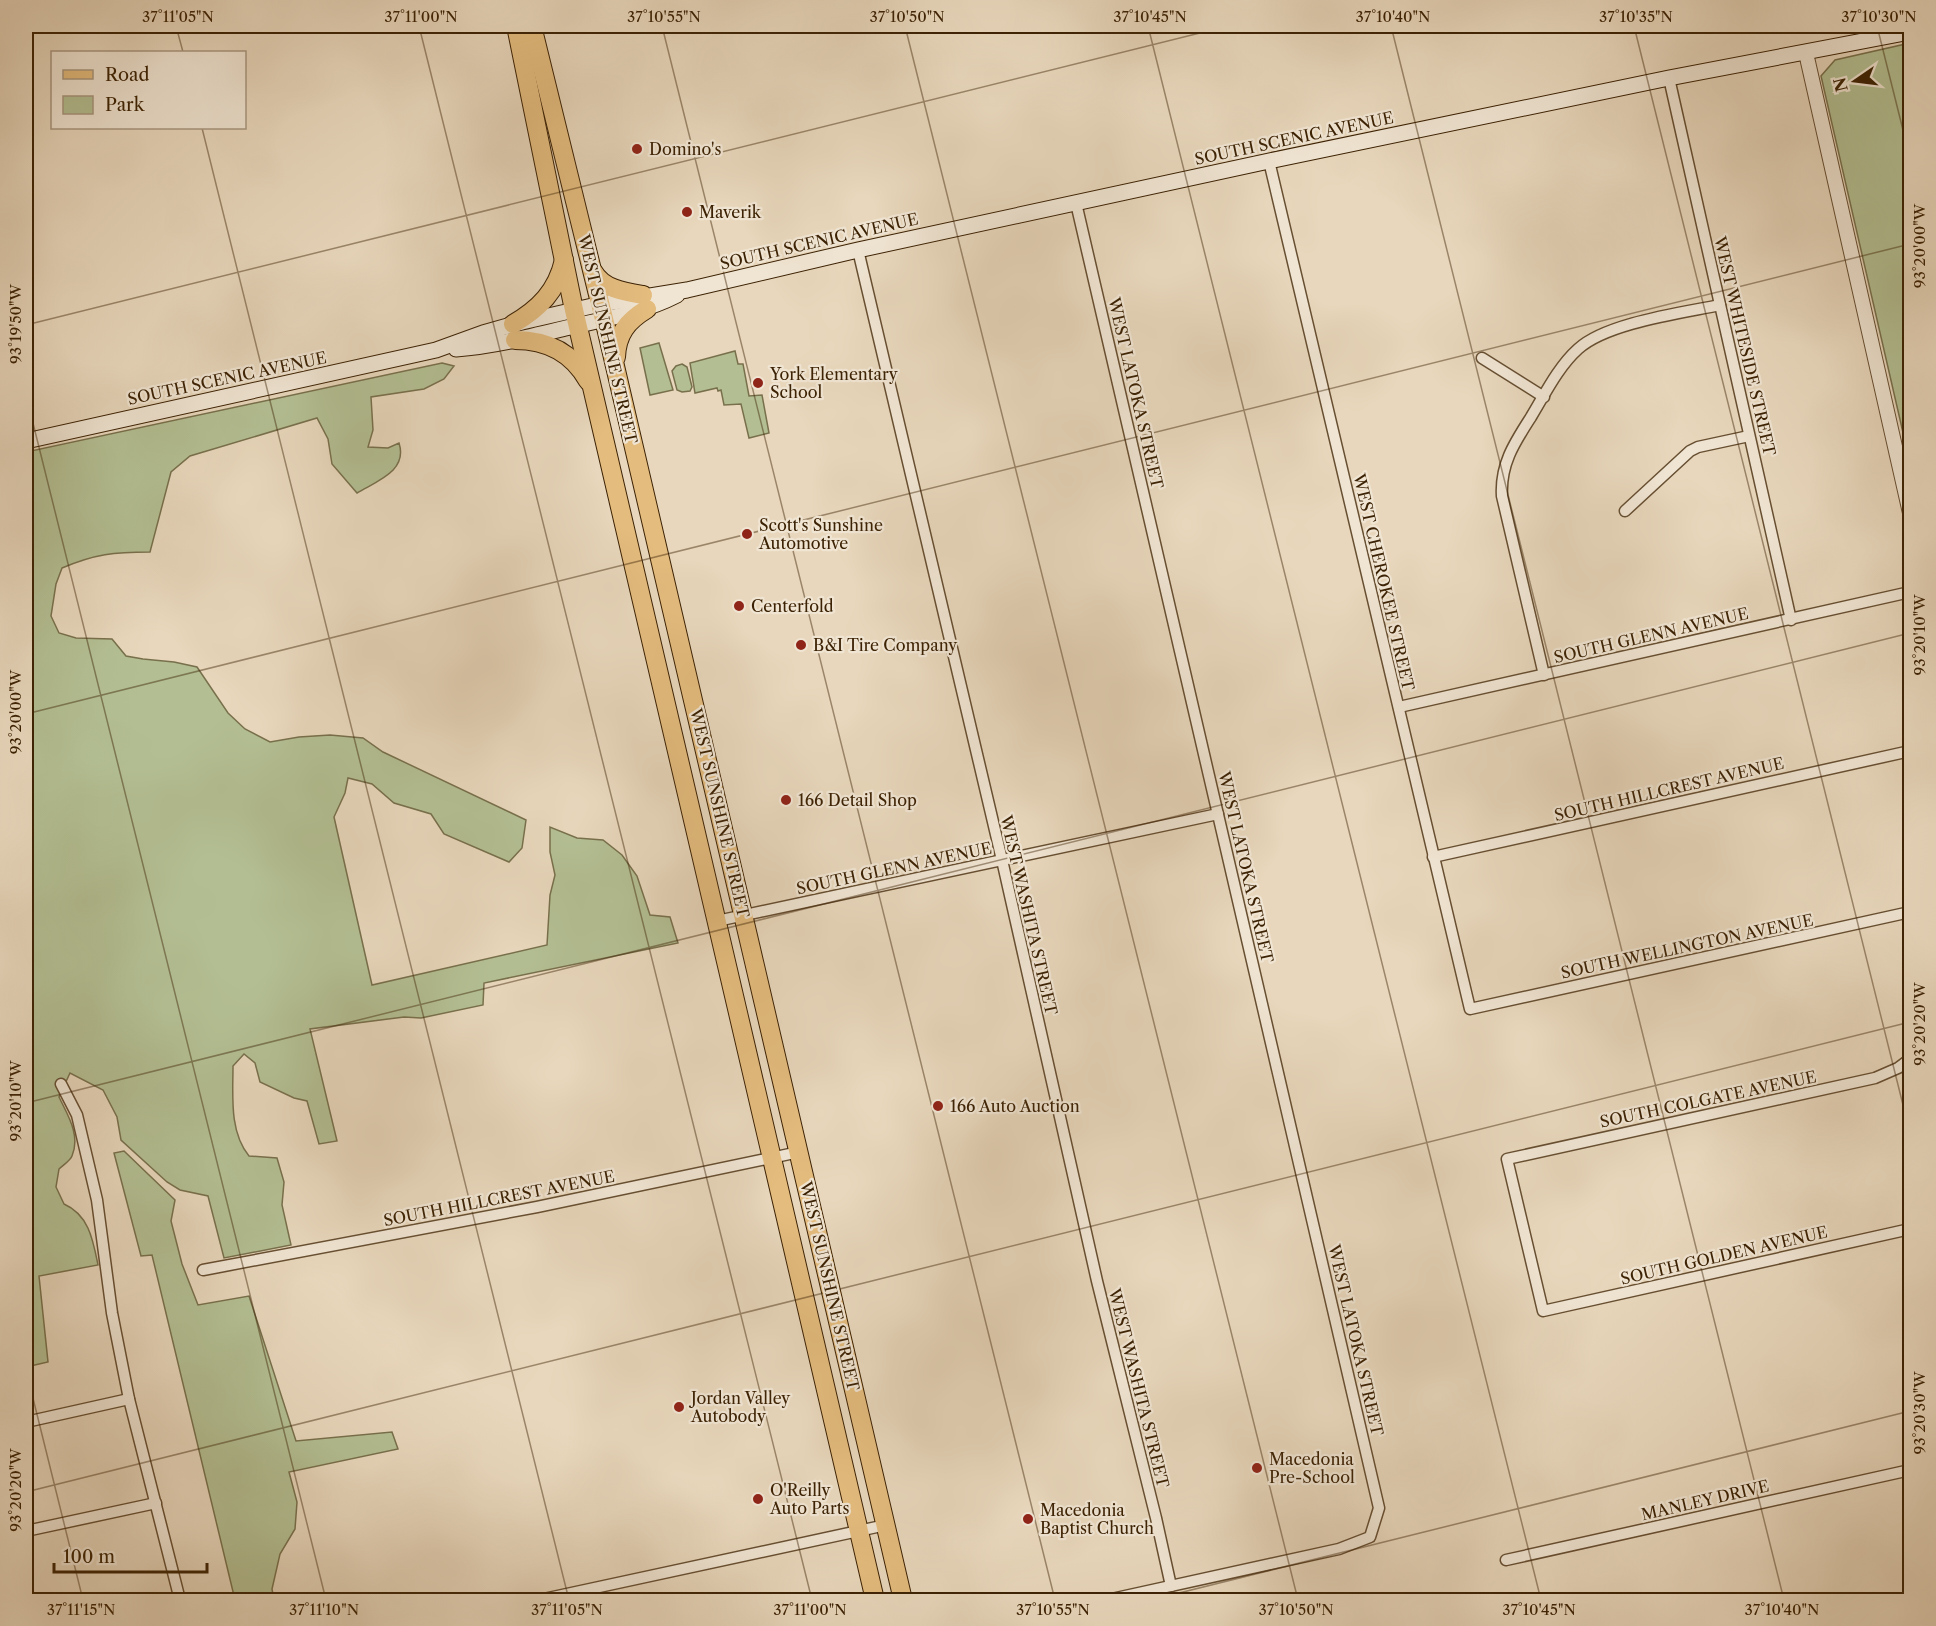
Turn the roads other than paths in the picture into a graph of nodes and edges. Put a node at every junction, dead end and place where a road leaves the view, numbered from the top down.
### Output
1 (516, 26) edge
2 (532, 26) edge
3 (1911, 32) edge
4 (1806, 53) junction
5 (1669, 78) junction
6 (1269, 161) junction
7 (1076, 202) junction
8 (858, 250) junction
9 (564, 259) junction
10 (590, 265) junction
11 (645, 302) junction
12 (1720, 304) junction
13 (602, 311) junction
14 (576, 318) junction
15 (514, 332) junction
16 (1482, 358) dead end
17 (616, 368) junction
18 (593, 391) junction
19 (1544, 397) junction
20 (1749, 436) junction
21 (26, 441) edge
22 (1625, 511) dead end
23 (1911, 513) edge
24 (1911, 592) edge
25 (1791, 620) junction
26 (1544, 675) junction
27 (1399, 708) junction
28 (1911, 751) edge
29 (1218, 814) junction
30 (1433, 857) junction
31 (1002, 860) junction
32 (1911, 912) edge
33 (744, 916) junction
34 (717, 921) junction
35 (1470, 1009) joint
36 (1911, 1059) edge
37 (60, 1084) dead end
38 (799, 1152) junction
39 (773, 1158) junction
40 (1911, 1229) edge
41 (203, 1270) dead end
42 (1543, 1311) joint
43 (129, 1399) junction
44 (26, 1422) edge
45 (1911, 1470) edge
46 (156, 1503) junction
47 (886, 1525) junction
48 (858, 1531) junction
49 (26, 1532) edge
50 (1506, 1560) dead end
51 (1171, 1586) junction
52 (180, 1600) edge
53 (538, 1600) edge
54 (875, 1600) edge
55 (903, 1600) edge
56 (1107, 1600) edge

1 - 9 main road, WEST SUNSHINE STREET
2 - 10 main road, WEST SUNSHINE STREET
3 - 4 main road, SOUTH SCENIC AVENUE
4 - 5 main road, SOUTH SCENIC AVENUE
4 - 23 street
5 - 6 main road, SOUTH SCENIC AVENUE
5 - 12 street, WEST WHITESIDE STREET
6 - 7 main road, SOUTH SCENIC AVENUE
6 - 27 street, WEST CHEROKEE STREET
7 - 8 main road, SOUTH SCENIC AVENUE
7 - 29 street, WEST LATOKA STREET
8 - 11 main road, SOUTH SCENIC AVENUE
8 - 31 street, WEST WASHITA STREET
9 - 14 main road, WEST SUNSHINE STREET
9 - 15 main road
10 - 11 main road
10 - 13 main road, WEST SUNSHINE STREET
11 - 13 main road, SOUTH SCENIC AVENUE
11 - 17 main road
12 - 19 street
12 - 20 street, WEST WHITESIDE STREET
13 - 14 main road, SOUTH SCENIC AVENUE
13 - 17 main road, WEST SUNSHINE STREET
14 - 15 main road, SOUTH SCENIC AVENUE
14 - 18 main road, WEST SUNSHINE STREET
15 - 18 main road
15 - 21 main road, SOUTH SCENIC AVENUE
16 - 19 street
17 - 33 main road, WEST SUNSHINE STREET
18 - 34 main road, WEST SUNSHINE STREET
19 - 26 street
20 - 22 street
20 - 25 street, WEST WHITESIDE STREET
24 - 25 street, SOUTH GLENN AVENUE
25 - 26 street, SOUTH GLENN AVENUE
26 - 27 street, SOUTH GLENN AVENUE
27 - 30 street, WEST CHEROKEE STREET
28 - 30 street, SOUTH HILLCREST AVENUE
29 - 31 street, SOUTH GLENN AVENUE
29 - 51 street, WEST LATOKA STREET
30 - 35 street, WEST CHEROKEE STREET
31 - 33 street, SOUTH GLENN AVENUE
31 - 51 street, WEST WASHITA STREET
32 - 35 street, SOUTH WELLINGTON AVENUE
33 - 34 street, SOUTH GLENN AVENUE
33 - 38 main road, WEST SUNSHINE STREET
34 - 39 main road, WEST SUNSHINE STREET
36 - 42 street, SOUTH COLGATE AVENUE
37 - 43 street
38 - 39 street, SOUTH HILLCREST AVENUE
38 - 47 main road, WEST SUNSHINE STREET
39 - 41 street, SOUTH HILLCREST AVENUE
39 - 48 main road, WEST SUNSHINE STREET
40 - 42 street, SOUTH GOLDEN AVENUE
43 - 44 street
43 - 46 street
45 - 50 street, MANLEY DRIVE
46 - 49 street
46 - 52 street
47 - 48 street
47 - 55 main road, WEST SUNSHINE STREET
48 - 53 street
48 - 54 main road, WEST SUNSHINE STREET
51 - 56 street

